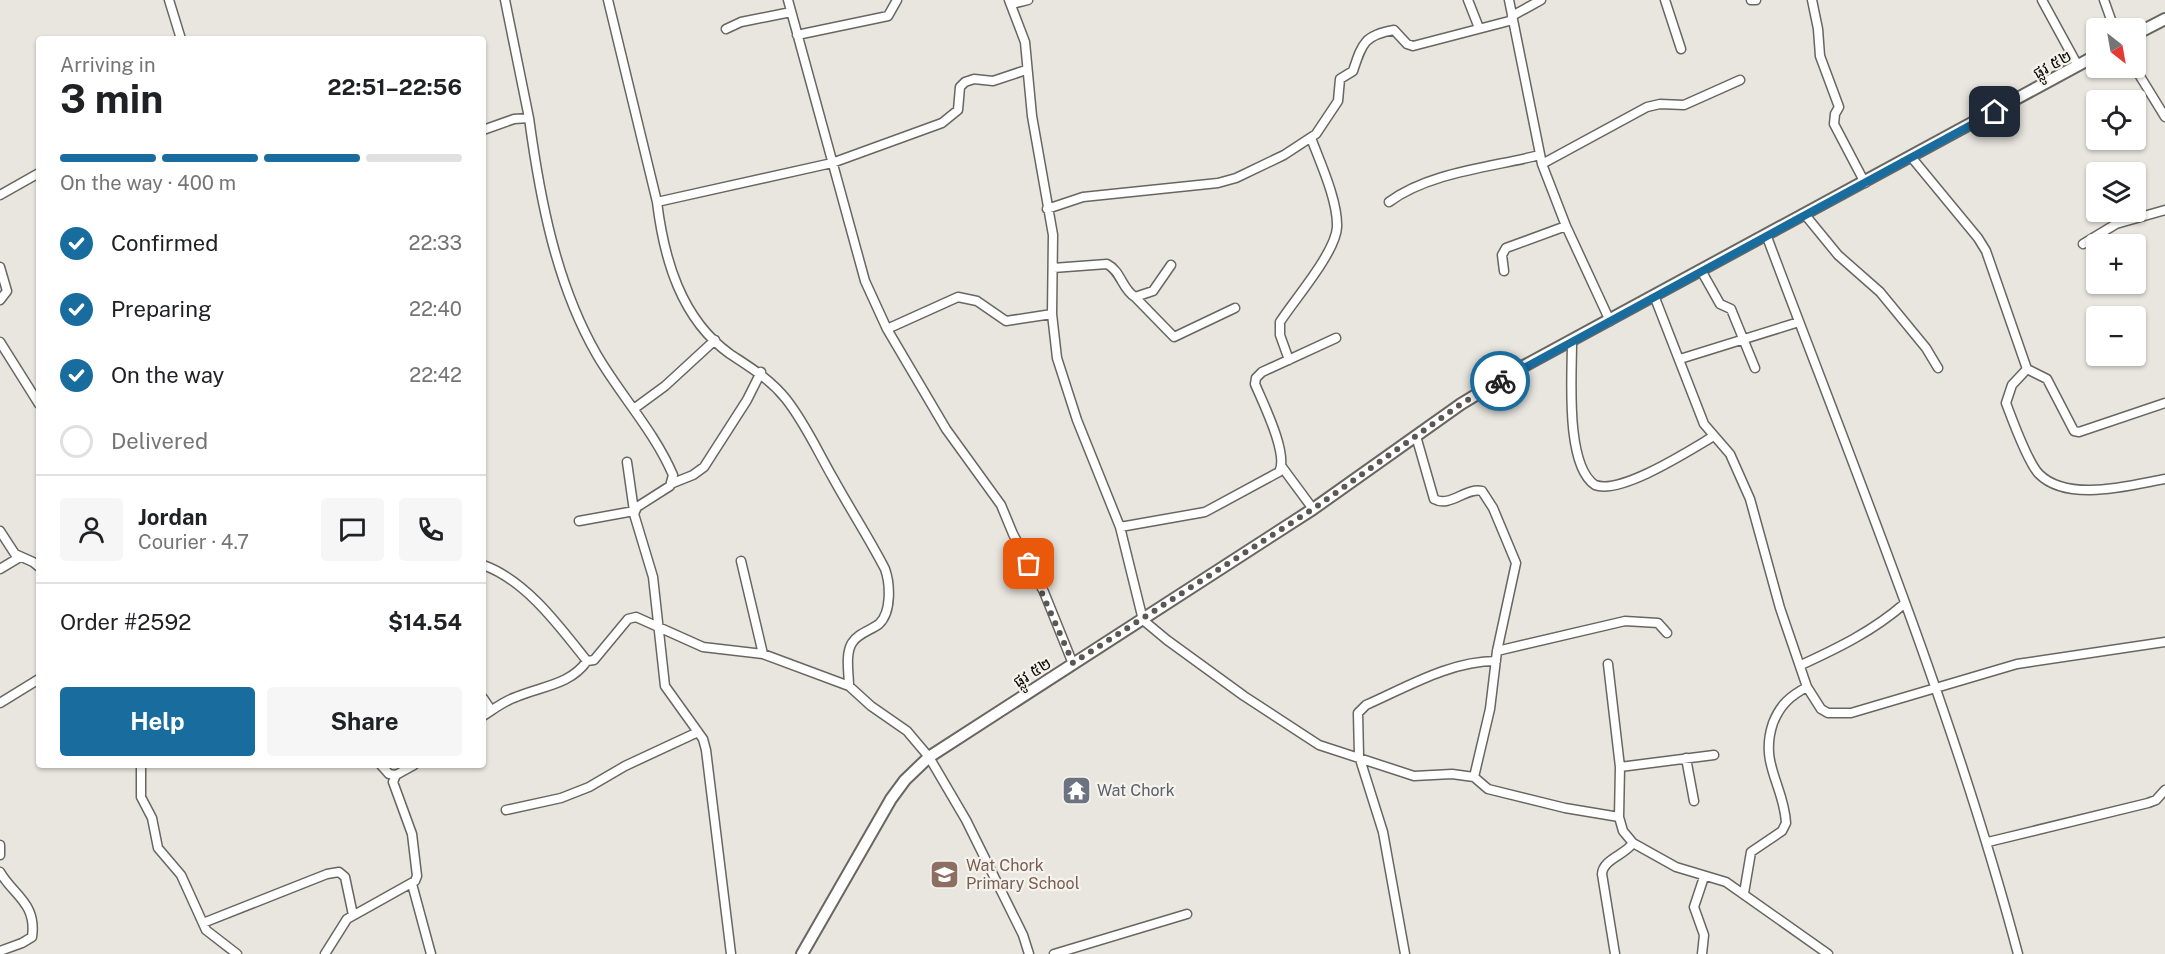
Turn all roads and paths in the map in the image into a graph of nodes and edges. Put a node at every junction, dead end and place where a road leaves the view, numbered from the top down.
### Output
1 (169, 0) edge
2 (505, 0) edge
3 (608, 0) edge
4 (788, 0) edge
5 (897, 0) edge
6 (1028, 0) edge
7 (1468, 0) edge
8 (1509, 0) edge
9 (1541, 0) edge
10 (1665, 0) edge
11 (1751, 0) edge
12 (1756, 0) edge
13 (1812, 0) edge
14 (2042, 0) edge
15 (2104, 0) edge
16 (1010, 2) edge
17 (791, 12) junction
18 (1512, 18) junction
19 (2110, 18) edge
20 (2165, 19) edge
21 (1479, 28) junction
22 (726, 29) dead end
23 (2146, 29) edge
24 (797, 35) junction
25 (180, 36) edge
26 (1681, 50) dead end
27 (2086, 61) edge
28 (2078, 66) junction
29 (1026, 70) junction
30 (2141, 78) edge
31 (1740, 80) dead end
32 (2165, 117) edge
33 (529, 118) junction
34 (486, 129) edge
35 (1311, 138) junction
36 (1540, 155) junction
37 (1912, 158) junction
38 (832, 163) junction
39 (1542, 164) junction
40 (36, 175) edge
41 (1865, 183) junction
42 (0, 195) edge
43 (657, 202) junction
44 (1389, 202) dead end
45 (1047, 209) junction
46 (2165, 210) edge
47 (1806, 216) junction
48 (1566, 226) junction
49 (1767, 237) junction
50 (2083, 244) dead end
51 (1171, 265) dead end
52 (0, 267) edge
53 (1053, 268) junction
54 (1504, 271) dead end
55 (1702, 272) junction
56 (1135, 297) junction
57 (1655, 298) junction
58 (0, 300) edge
59 (1235, 309) dead end
60 (1052, 314) junction
61 (1610, 321) junction
62 (1799, 322) junction
63 (887, 329) junction
64 (1336, 338) dead end
65 (715, 340) junction
66 (1745, 341) junction
67 (0, 342) edge
68 (1572, 342) junction
69 (1680, 359) junction
70 (1288, 360) junction
71 (1755, 368) dead end
72 (1938, 368) dead end
73 (2027, 369) junction
74 (761, 372) junction
75 (36, 399) edge
76 (2165, 403) edge
77 (635, 408) junction
78 (1416, 436) junction
79 (1714, 436) junction
80 (627, 462) dead end
81 (1282, 467) junction
82 (2165, 478) edge
83 (673, 483) junction
84 (1313, 509) junction
85 (634, 511) junction
86 (579, 521) dead end
87 (1120, 527) junction
88 (0, 531) edge
89 (20, 557) junction
90 (741, 561) dead end
91 (36, 564) edge
92 (486, 568) edge
93 (0, 569) edge
94 (1904, 604) junction
95 (1143, 620) junction
96 (658, 625) junction
97 (1667, 633) dead end
98 (2165, 642) edge
99 (1497, 651) junction
100 (763, 654) junction
101 (587, 661) junction
102 (1496, 661) junction
103 (1073, 663) junction
104 (1608, 664) dead end
105 (1801, 665) junction
106 (36, 680) edge
107 (849, 686) junction
108 (1807, 687) junction
109 (1936, 688) junction
110 (486, 702) edge
111 (0, 704) edge
112 (491, 710) junction
113 (486, 714) edge
114 (698, 732) junction
115 (1714, 755) dead end
116 (1359, 756) junction
117 (929, 757) junction
118 (1686, 758) junction
119 (1620, 767) junction
120 (141, 768) edge
121 (383, 768) edge
122 (409, 768) edge
123 (396, 776) junction
124 (1474, 777) junction
125 (2165, 790) edge
126 (1694, 801) dead end
127 (506, 810) dead end
128 (1619, 818) junction
129 (1988, 842) junction
130 (1633, 843) junction
131 (0, 845) edge
132 (0, 855) edge
133 (0, 872) edge
134 (1704, 877) junction
135 (412, 884) junction
136 (1744, 893) junction
137 (1187, 914) dead end
138 (353, 915) junction
139 (202, 923) junction
140 (0, 951) edge
141 (237, 954) edge
142 (325, 954) edge
143 (431, 954) edge
144 (731, 954) edge
145 (802, 954) edge
146 (1029, 954) edge
147 (1054, 954) edge
148 (1405, 954) edge
149 (1615, 954) edge
150 (1702, 954) edge
151 (1828, 954) edge
152 (2018, 954) edge

1 - 25 street
2 - 33 street
3 - 43 street
4 - 17 street
5 - 24 street
6 - 16 street
7 - 21 street
8 - 18 street
9 - 18 street
10 - 26 street
11 - 12 street
13 - 41 street
14 - 28 street
15 - 19 street
16 - 29 street
17 - 22 street
17 - 24 street
18 - 21 street
18 - 36 street
20 - 23 street
21 - 35 street
24 - 38 street
27 - 28 street, ផ្លូវ ៥២
28 - 37 street, ផ្លូវ ៥២
29 - 38 street
29 - 45 street
30 - 32 street
31 - 39 street
33 - 34 street
33 - 77 street
35 - 45 street
35 - 70 street
36 - 39 street
36 - 44 street
37 - 41 street, ផ្លូវ ៥២
37 - 73 street
38 - 43 street
38 - 63 street
39 - 48 street
40 - 42 street
41 - 47 street, ផ្លូវ ៥២
43 - 65 street
45 - 53 street
46 - 50 street
47 - 49 street, ផ្លូវ ៥២
47 - 72 street
48 - 54 street
48 - 61 street
49 - 55 street, ផ្លូវ ៥២
49 - 62 street
51 - 56 street
52 - 58 street
53 - 56 street
53 - 60 street
55 - 57 street, ផ្លូវ ៥២
55 - 66 street
56 - 59 street
57 - 61 street, ផ្លូវ ៥២
57 - 69 street
60 - 63 street
60 - 87 street
61 - 68 street, ផ្លូវ ៥២
62 - 66 street
62 - 94 street
63 - 103 street
64 - 70 street
65 - 74 street
65 - 77 street
66 - 69 street
66 - 71 street
67 - 75 street
68 - 78 street, ផ្លូវ ៥២
68 - 79 street
69 - 79 street
70 - 81 street
73 - 76 street
73 - 82 street
74 - 83 street
74 - 107 street
77 - 83 street
78 - 84 street, ផ្លូវ ៥២
78 - 99 street
79 - 105 street
80 - 85 street
81 - 84 street
81 - 87 street
83 - 85 street
84 - 95 street, ផ្លូវ ៥២
85 - 86 street
85 - 96 street
87 - 95 street
88 - 89 street
89 - 91 street
89 - 93 street
90 - 100 street
92 - 101 street
94 - 105 street
94 - 109 street
95 - 103 street, ផ្លូវ ៥២
95 - 116 street
96 - 100 street
96 - 101 street
96 - 114 street
97 - 99 street
98 - 109 street
99 - 102 street
100 - 107 street
101 - 112 street
102 - 116 street
102 - 124 street
103 - 117 street, ផ្លូវ ៥២
104 - 119 street
105 - 108 street
106 - 111 street
107 - 117 street
108 - 109 street
108 - 136 street
109 - 129 street
110 - 112 street
112 - 113 street
114 - 127 street
114 - 144 street
115 - 118 street
116 - 124 street
116 - 148 street
117 - 145 street, ផ្លូវ ៥២
117 - 146 street
118 - 119 street
118 - 126 street
119 - 128 street
120 - 139 street
121 - 123 street
122 - 123 street
123 - 135 street
124 - 128 street
125 - 129 street
128 - 130 street
129 - 152 street
130 - 134 street
130 - 149 street
131 - 132 street
133 - 140 street
134 - 136 street
134 - 150 street
135 - 138 street
135 - 143 street
136 - 151 street
137 - 147 street
138 - 139 street
138 - 142 street
139 - 141 street

